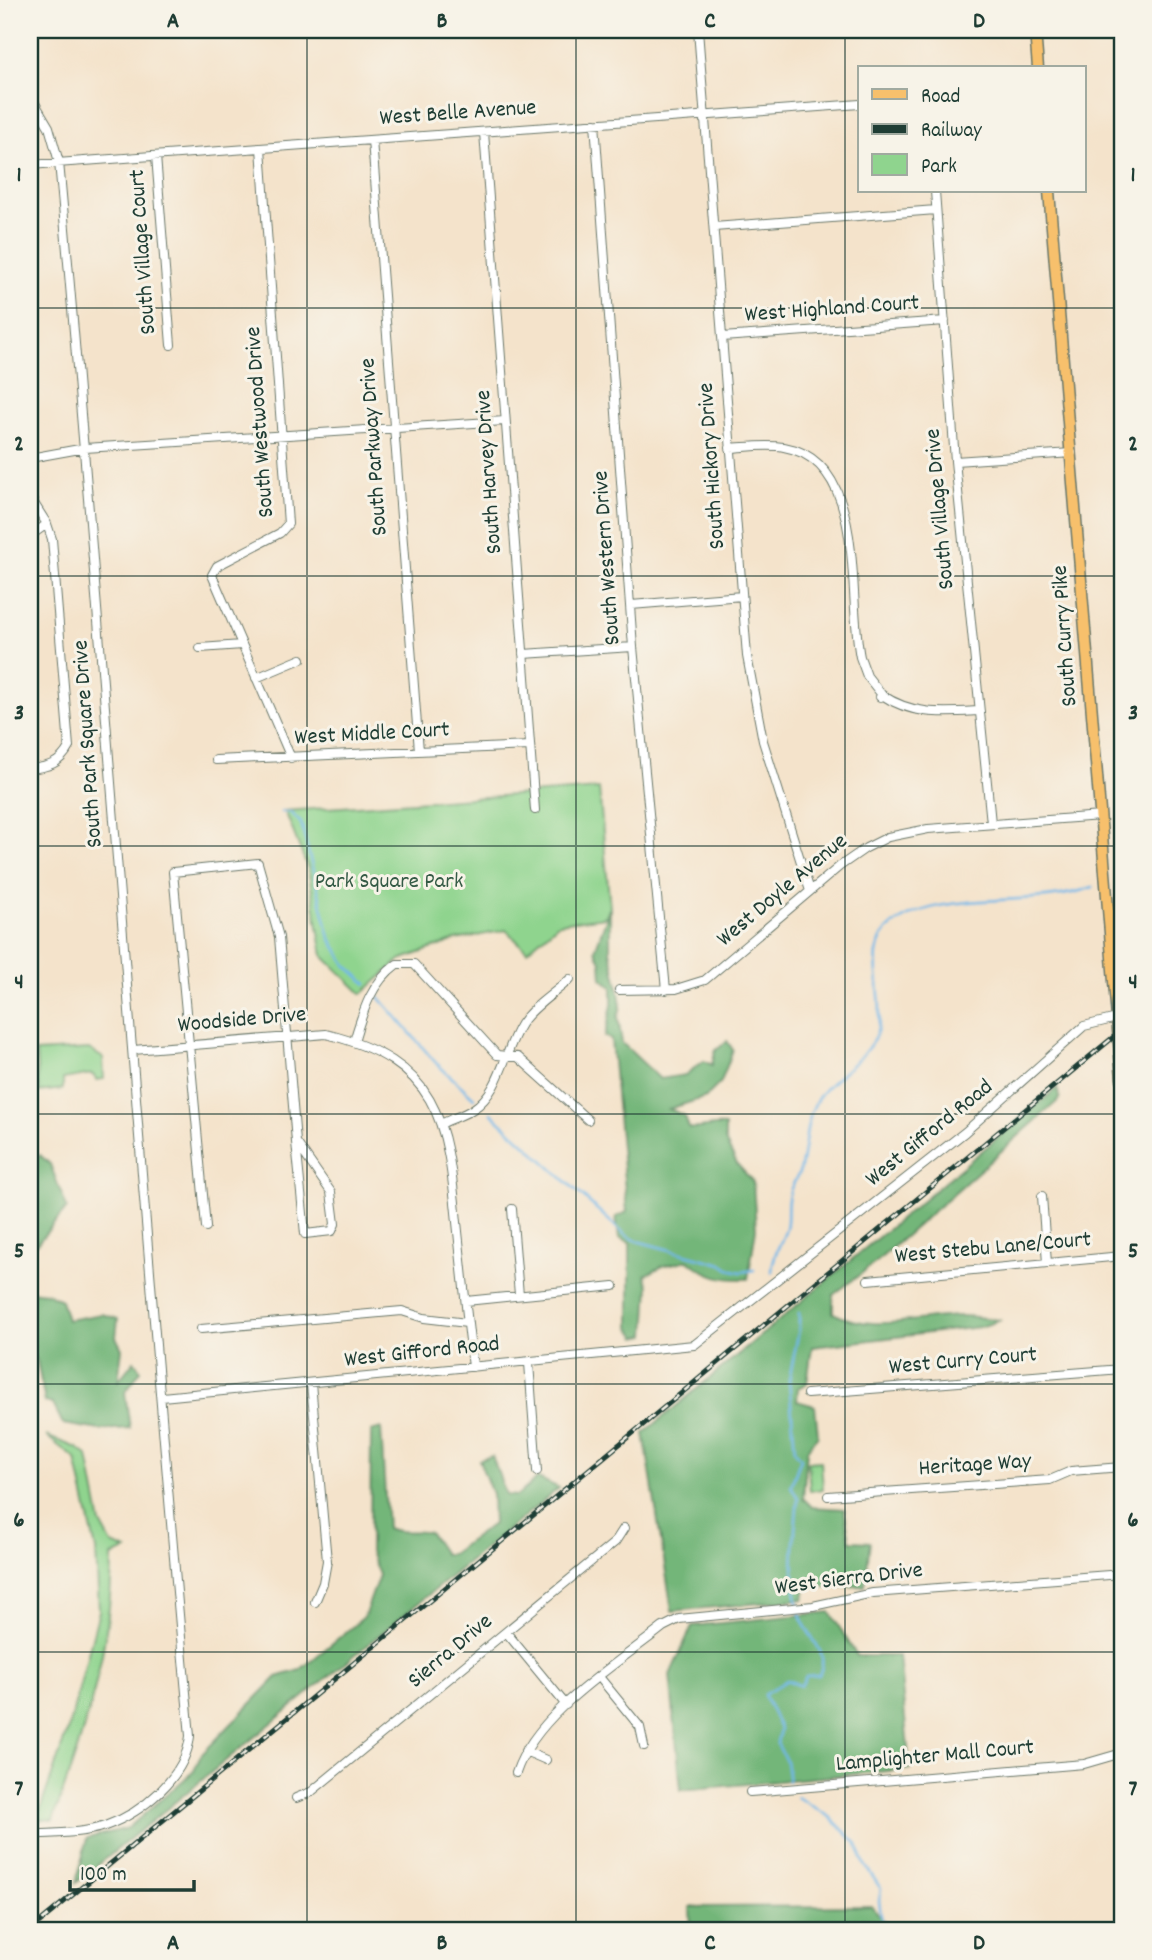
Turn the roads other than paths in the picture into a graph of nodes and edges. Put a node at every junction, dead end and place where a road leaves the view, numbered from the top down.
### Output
1 (698, 30) edge
2 (1035, 30) edge
3 (1038, 66) edge
4 (30, 95) edge
5 (858, 104) edge
6 (705, 116) junction
7 (595, 123) junction
8 (484, 132) junction
9 (372, 140) junction
10 (261, 148) junction
11 (156, 156) junction
12 (59, 162) junction
13 (30, 164) edge
14 (935, 192) edge
15 (1049, 192) edge
16 (936, 210) junction
17 (714, 227) junction
18 (945, 321) junction
19 (722, 337) junction
20 (171, 345) dead end
21 (505, 421) junction
22 (393, 429) junction
23 (282, 435) junction
24 (85, 448) junction
25 (730, 449) junction
26 (1072, 453) junction
27 (30, 458) edge
28 (955, 461) junction
29 (30, 497) edge
30 (47, 524) junction
31 (30, 536) edge
32 (742, 596) junction
33 (631, 605) junction
34 (242, 645) junction
35 (633, 647) junction
36 (200, 648) dead end
37 (523, 654) junction
38 (301, 659) dead end
39 (256, 678) junction
40 (980, 711) junction
41 (530, 746) junction
42 (419, 751) junction
43 (291, 758) junction
44 (216, 760) dead end
45 (30, 769) edge
46 (535, 810) dead end
47 (1101, 816) junction
48 (990, 824) junction
49 (810, 891) junction
50 (570, 979) dead end
51 (666, 989) junction
52 (619, 990) dead end
53 (1117, 1018) junction
54 (288, 1034) junction
55 (354, 1041) junction
56 (190, 1045) junction
57 (133, 1050) junction
58 (504, 1055) junction
59 (1122, 1079) edge
60 (588, 1120) dead end
61 (443, 1123) junction
62 (296, 1142) junction
63 (1042, 1196) dead end
64 (512, 1209) dead end
65 (206, 1227) dead end
66 (1122, 1256) edge
67 (1047, 1263) junction
68 (868, 1280) dead end
69 (614, 1286) dead end
70 (519, 1295) junction
71 (466, 1301) junction
72 (467, 1322) junction
73 (201, 1329) dead end
74 (529, 1363) junction
75 (472, 1367) junction
76 (1122, 1369) edge
77 (311, 1383) junction
78 (807, 1394) dead end
79 (162, 1397) junction
80 (1122, 1467) edge
81 (537, 1471) dead end
82 (828, 1496) dead end
83 (624, 1528) dead end
84 (1122, 1574) edge
85 (315, 1602) dead end
86 (506, 1632) junction
87 (600, 1678) junction
88 (566, 1705) junction
89 (644, 1746) dead end
90 (525, 1751) junction
91 (1122, 1753) edge
92 (545, 1760) dead end
93 (516, 1773) dead end
94 (750, 1792) dead end
95 (296, 1798) dead end
96 (30, 1835) edge

1 - 6 street, South Hickory Drive
2 - 3 main road
4 - 12 street, South Park Square Drive
5 - 6 street, West Belle Avenue
6 - 7 street, West Belle Avenue
6 - 17 street, South Hickory Drive
7 - 8 street, West Belle Avenue
7 - 33 street, South Western Drive
8 - 9 street, West Belle Avenue
8 - 21 street, South Harvey Drive
9 - 10 street, West Belle Avenue
9 - 22 street, South Parkway Drive
10 - 11 street, West Belle Avenue
10 - 23 street, South Westwood Drive
11 - 12 street, West Belle Avenue
11 - 20 street, South Village Court
12 - 13 street, West Belle Avenue
12 - 24 street, South Park Square Drive
14 - 16 street, South Village Drive
15 - 26 main road, South Curry Pike
16 - 17 street
16 - 18 street, South Village Drive
17 - 19 street, South Hickory Drive
18 - 19 street, West Highland Court
18 - 28 street, South Village Drive
19 - 25 street, South Hickory Drive
21 - 22 street
21 - 37 street, South Harvey Drive
22 - 23 street
22 - 42 street, South Parkway Drive
23 - 24 street
23 - 34 street, South Westwood Drive
24 - 27 street
24 - 57 street, South Park Square Drive
25 - 32 street, South Hickory Drive
25 - 40 street
26 - 28 street
26 - 47 main road, South Curry Pike
28 - 40 street, South Village Drive
29 - 30 street
30 - 31 street
30 - 45 street
32 - 33 street
32 - 49 street, South Hickory Drive
33 - 35 street, South Western Drive
34 - 36 street
34 - 39 street, South Westwood Drive
35 - 37 street
35 - 51 street, South Western Drive
37 - 41 street, South Harvey Drive
38 - 39 street
39 - 43 street, South Westwood Drive
40 - 48 street, South Village Drive
41 - 42 street, West Middle Court
41 - 46 street, South Harvey Drive
42 - 43 street, West Middle Court
43 - 44 street, West Middle Court
47 - 48 street, West Doyle Avenue
47 - 53 main road, South Curry Pike
48 - 49 street, West Doyle Avenue
49 - 51 street, West Doyle Avenue
50 - 58 street
51 - 52 street, West Doyle Avenue
53 - 59 main road, South Curry Pike
53 - 74 street, West Gifford Road
54 - 55 street, Woodside Drive
54 - 56 street, Woodside Drive
54 - 56 street
54 - 62 street
55 - 58 street
55 - 61 street, Woodside Drive
56 - 57 street, Woodside Drive
56 - 65 street
57 - 79 street, South Park Square Drive
58 - 60 street
58 - 61 street
61 - 71 street
62 - 62 street
63 - 67 street
64 - 70 street
66 - 67 street, West Stebu Lane/Court
67 - 68 street, West Stebu Lane/Court
69 - 70 street
70 - 71 street
71 - 72 street
72 - 73 street
72 - 75 street
74 - 75 street, West Gifford Road
74 - 81 street
75 - 77 street, West Gifford Road
76 - 78 street, West Curry Court
77 - 79 street, West Gifford Road
77 - 85 street
79 - 96 street
80 - 82 street, Heritage Way
83 - 86 street, Sierra Drive
84 - 87 street, West Sierra Drive
86 - 88 street
86 - 95 street, Sierra Drive
87 - 88 street, West Sierra Drive
87 - 89 street
88 - 90 street, West Sierra Drive
90 - 92 street
90 - 93 street, West Sierra Drive
91 - 94 street, Lamplighter Mall Court

